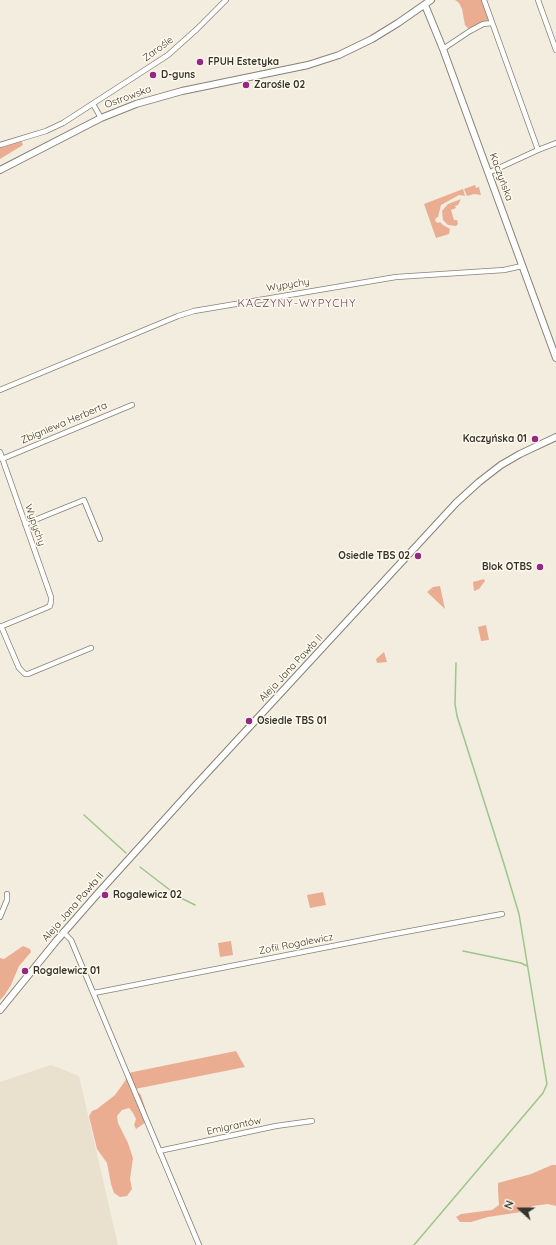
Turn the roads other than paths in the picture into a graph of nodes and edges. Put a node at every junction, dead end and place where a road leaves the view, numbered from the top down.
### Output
1 (226, 0) edge
2 (431, 0) edge
3 (484, 0) edge
4 (538, 0) edge
5 (425, 4) junction
6 (492, 23) junction
7 (443, 49) junction
8 (556, 50) edge
9 (93, 104) junction
10 (101, 118) junction
11 (556, 143) edge
12 (0, 145) edge
13 (538, 150) junction
14 (0, 170) edge
15 (488, 173) junction
16 (522, 266) junction
17 (556, 358) edge
18 (0, 390) edge
19 (132, 404) dead end
20 (556, 437) edge
21 (0, 452) edge
22 (2, 459) junction
23 (25, 524) junction
24 (100, 539) dead end
25 (1, 626) edge
26 (91, 648) dead end
27 (7, 894) dead end
28 (502, 914) dead end
29 (0, 917) edge
30 (63, 932) junction
31 (94, 993) junction
32 (0, 1010) edge
33 (312, 1121) dead end
34 (160, 1151) junction
35 (199, 1245) edge

1 - 9 street, Zarośle
2 - 5 street, Ostrowska
3 - 6 street
4 - 8 street
5 - 7 street, Kaczyńska
5 - 10 street, Ostrowska
6 - 7 street
6 - 13 street
7 - 15 street, Kaczyńska
9 - 10 street
9 - 12 street, Zarośle
10 - 14 street, Ostrowska
11 - 13 street
13 - 15 street
15 - 16 street, Kaczyńska
16 - 17 street, Kaczyńska
16 - 18 street, Wypychy
19 - 22 street, Zbigniewa Herberta
20 - 30 street, Aleja Jana Pawła II
21 - 22 street, Wypychy
22 - 23 street, Wypychy
23 - 24 street
23 - 25 street, Wypychy
25 - 26 street
27 - 29 street
28 - 31 street, Zofii Rogalewicz
30 - 31 street
30 - 32 street, Aleja Jana Pawła II
31 - 34 street
33 - 34 street, Emigrantów
34 - 35 street

